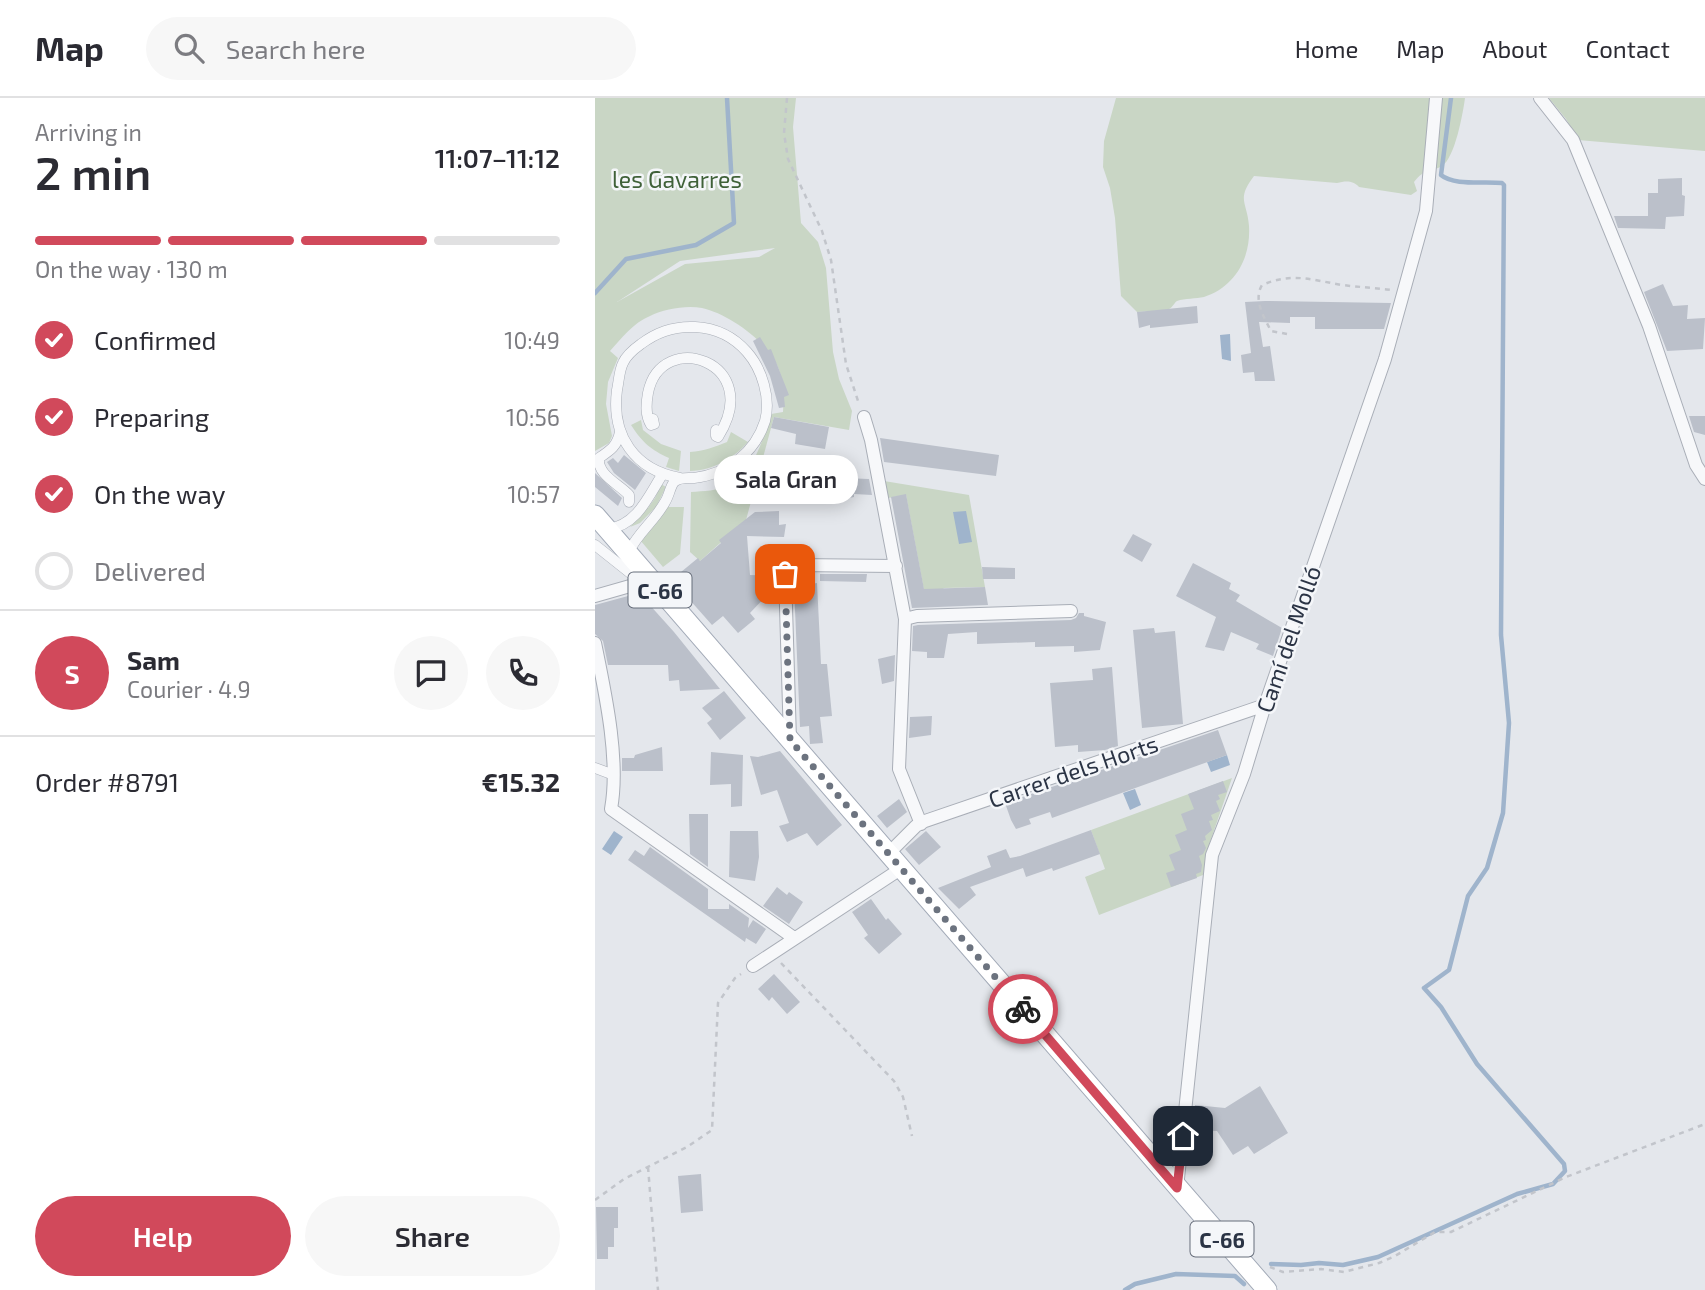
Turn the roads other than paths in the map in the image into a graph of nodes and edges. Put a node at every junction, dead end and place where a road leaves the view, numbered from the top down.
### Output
1 (1436, 98) edge
2 (1540, 98) edge
3 (864, 418) road end
4 (653, 419) dead end
5 (716, 430) dead end
6 (620, 432) junction
7 (662, 475) junction
8 (680, 478) junction
9 (1705, 479) edge
10 (629, 502) dead end
11 (599, 530) edge
12 (628, 554) junction
13 (896, 566) junction
14 (647, 581) junction
15 (595, 596) edge
16 (595, 603) edge
17 (1071, 611) dead end
18 (905, 619) junction
19 (595, 643) edge
20 (1265, 705) junction
21 (790, 740) junction
22 (595, 768) edge
23 (614, 775) junction
24 (921, 824) junction
25 (889, 853) junction
26 (902, 868) junction
27 (794, 938) junction
28 (753, 966) road end
29 (1177, 1188) junction
30 (1266, 1290) edge

1 - 20 street, Camí del Molló
2 - 9 street
3 - 13 street
4 - 5 street
6 - 7 street
6 - 8 street
6 - 10 street
7 - 8 street
7 - 11 street
8 - 12 street
11 - 12 main road, C-66
11 - 14 street
12 - 14 main road, C-66
13 - 18 street
13 - 21 street
14 - 15 street
14 - 16 street
14 - 21 main road, C-66
17 - 18 street
18 - 24 street
19 - 23 street
20 - 24 street, Carrer dels Horts
20 - 29 street, Camí del Molló
21 - 25 main road, C-66
22 - 23 street
23 - 27 street
24 - 25 street, Carrer dels Horts
25 - 26 main road, C-66
26 - 27 street
26 - 29 main road, C-66
27 - 28 street
29 - 30 main road, C-66

